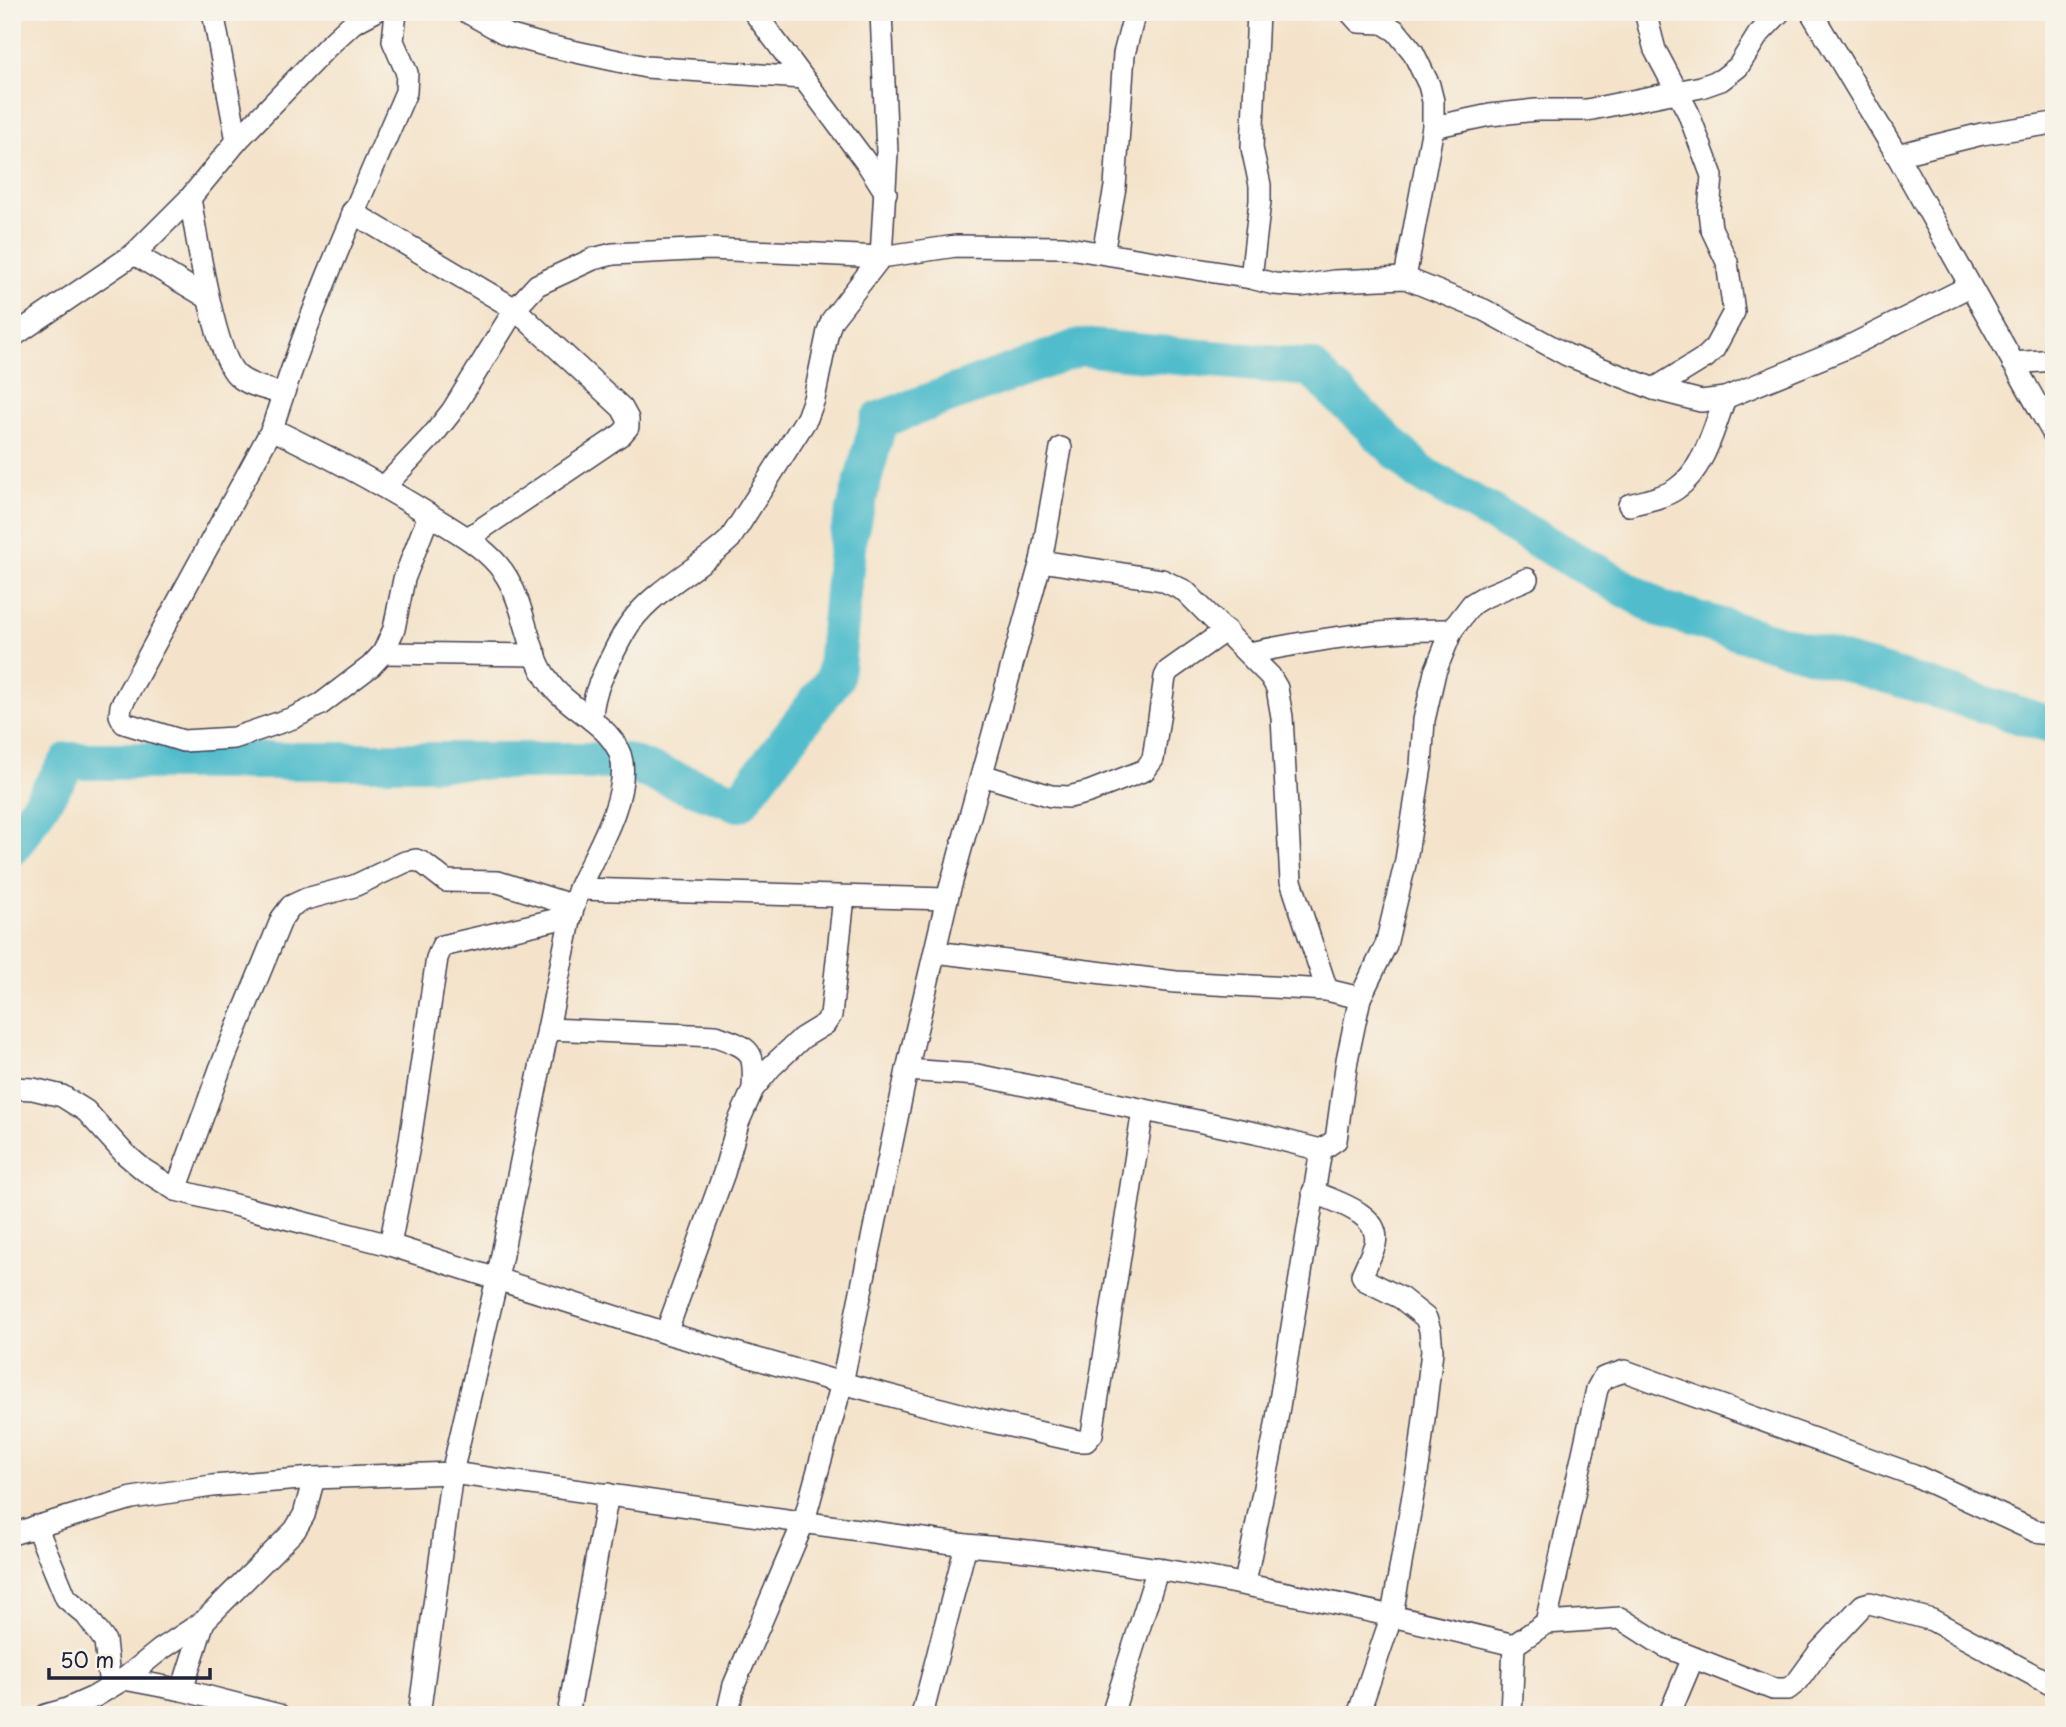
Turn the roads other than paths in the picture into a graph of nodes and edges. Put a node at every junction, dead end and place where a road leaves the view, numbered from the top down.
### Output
1 (213, 12) edge
2 (374, 12) edge
3 (396, 12) edge
4 (467, 12) edge
5 (754, 12) edge
6 (881, 12) edge
7 (1135, 12) edge
8 (1258, 12) edge
9 (1350, 12) edge
10 (1645, 12) edge
11 (1780, 12) edge
12 (1811, 12) edge
13 (802, 78) junction
14 (1678, 91) junction
15 (2054, 123) edge
16 (1433, 127) junction
17 (237, 141) junction
18 (1897, 155) junction
19 (886, 193) junction
20 (190, 198) junction
21 (352, 212) junction
22 (1103, 253) junction
23 (134, 254) junction
24 (881, 257) junction
25 (1251, 278) junction
26 (1405, 278) junction
27 (1970, 286) junction
28 (208, 298) junction
29 (515, 309) junction
30 (12, 337) edge
31 (2054, 360) edge
32 (2012, 363) junction
33 (1654, 389) junction
34 (283, 394) junction
35 (1726, 398) junction
36 (272, 429) junction
37 (2054, 435) edge
38 (1061, 448) dead end
39 (384, 487) junction
40 (1629, 505) dead end
41 (429, 515) junction
42 (468, 538) junction
43 (1041, 561) junction
44 (1527, 579) dead end
45 (1226, 630) junction
46 (1452, 630) junction
47 (383, 653) junction
48 (1249, 653) junction
49 (536, 655) junction
50 (592, 720) junction
51 (982, 775) junction
52 (511, 885) junction
53 (844, 897) junction
54 (947, 900) junction
55 (574, 904) junction
56 (540, 923) junction
57 (935, 951) junction
58 (1326, 990) junction
59 (1360, 998) junction
60 (548, 1029) junction
61 (906, 1070) junction
62 (12, 1088) edge
63 (753, 1089) junction
64 (1143, 1110) junction
65 (1321, 1150) junction
66 (176, 1190) junction
67 (1313, 1192) junction
68 (390, 1245) junction
69 (498, 1279) junction
70 (666, 1333) junction
71 (842, 1383) junction
72 (452, 1473) junction
73 (314, 1478) junction
74 (608, 1494) junction
75 (804, 1521) junction
76 (36, 1526) junction
77 (2054, 1533) edge
78 (12, 1534) edge
79 (966, 1545) junction
80 (1158, 1568) junction
81 (1245, 1583) junction
82 (1392, 1615) junction
83 (204, 1621) junction
84 (1546, 1623) junction
85 (1514, 1645) junction
86 (1693, 1658) junction
87 (117, 1683) junction
88 (2054, 1686) edge
89 (182, 1690) junction
90 (46, 1715) edge
91 (279, 1715) edge
92 (419, 1715) edge
93 (568, 1715) edge
94 (727, 1715) edge
95 (922, 1715) edge
96 (1112, 1715) edge
97 (1358, 1715) edge
98 (1511, 1715) edge
99 (1669, 1715) edge

1 - 17 street
2 - 17 street
3 - 21 street
4 - 13 street
5 - 13 street
6 - 19 street
7 - 22 street
8 - 25 street
9 - 16 street
10 - 14 street
11 - 14 street
12 - 18 street
13 - 19 street
14 - 16 street
14 - 33 street
15 - 18 street
16 - 26 street
17 - 20 street
18 - 27 street
19 - 24 street
20 - 23 street
20 - 28 street
21 - 29 street
21 - 34 street
22 - 24 street
22 - 25 street
23 - 28 street
23 - 30 street
24 - 29 street
24 - 50 street
25 - 26 street
26 - 33 street
27 - 32 street
27 - 35 street
28 - 34 street
29 - 39 street
29 - 42 street
31 - 32 street
32 - 37 street
33 - 35 street
34 - 36 street
35 - 40 street
36 - 39 street
36 - 47 street
38 - 43 street
39 - 41 street
41 - 42 street
41 - 47 street
42 - 49 street
43 - 45 street
43 - 51 street
44 - 46 street
45 - 48 street
45 - 51 street
46 - 48 street
46 - 59 street
47 - 49 street
48 - 58 street
49 - 50 street
50 - 55 street
51 - 54 street
52 - 55 street
52 - 56 street
52 - 66 street
53 - 54 street
53 - 55 street
53 - 63 street
54 - 57 street
55 - 56 street
55 - 60 street
56 - 68 street
57 - 58 street
57 - 61 street
58 - 59 street
59 - 65 street
60 - 63 street
60 - 69 street
61 - 64 street
61 - 71 street
62 - 66 street
63 - 70 street
64 - 65 street
64 - 71 street
65 - 67 street
66 - 68 street
67 - 81 street
67 - 82 street
68 - 69 street
69 - 70 street
69 - 72 street
70 - 71 street
71 - 75 street
72 - 73 street
72 - 74 street
72 - 92 street
73 - 76 street
73 - 83 street
74 - 75 street
74 - 93 street
75 - 79 street
75 - 94 street
76 - 78 street
76 - 87 street
77 - 84 street
79 - 80 street
79 - 95 street
80 - 81 street
80 - 96 street
81 - 82 street
82 - 85 street
82 - 97 street
83 - 87 street
83 - 89 street
84 - 85 street
84 - 86 street
85 - 98 street
86 - 88 street
86 - 99 street
87 - 89 street
87 - 90 street
89 - 91 street

